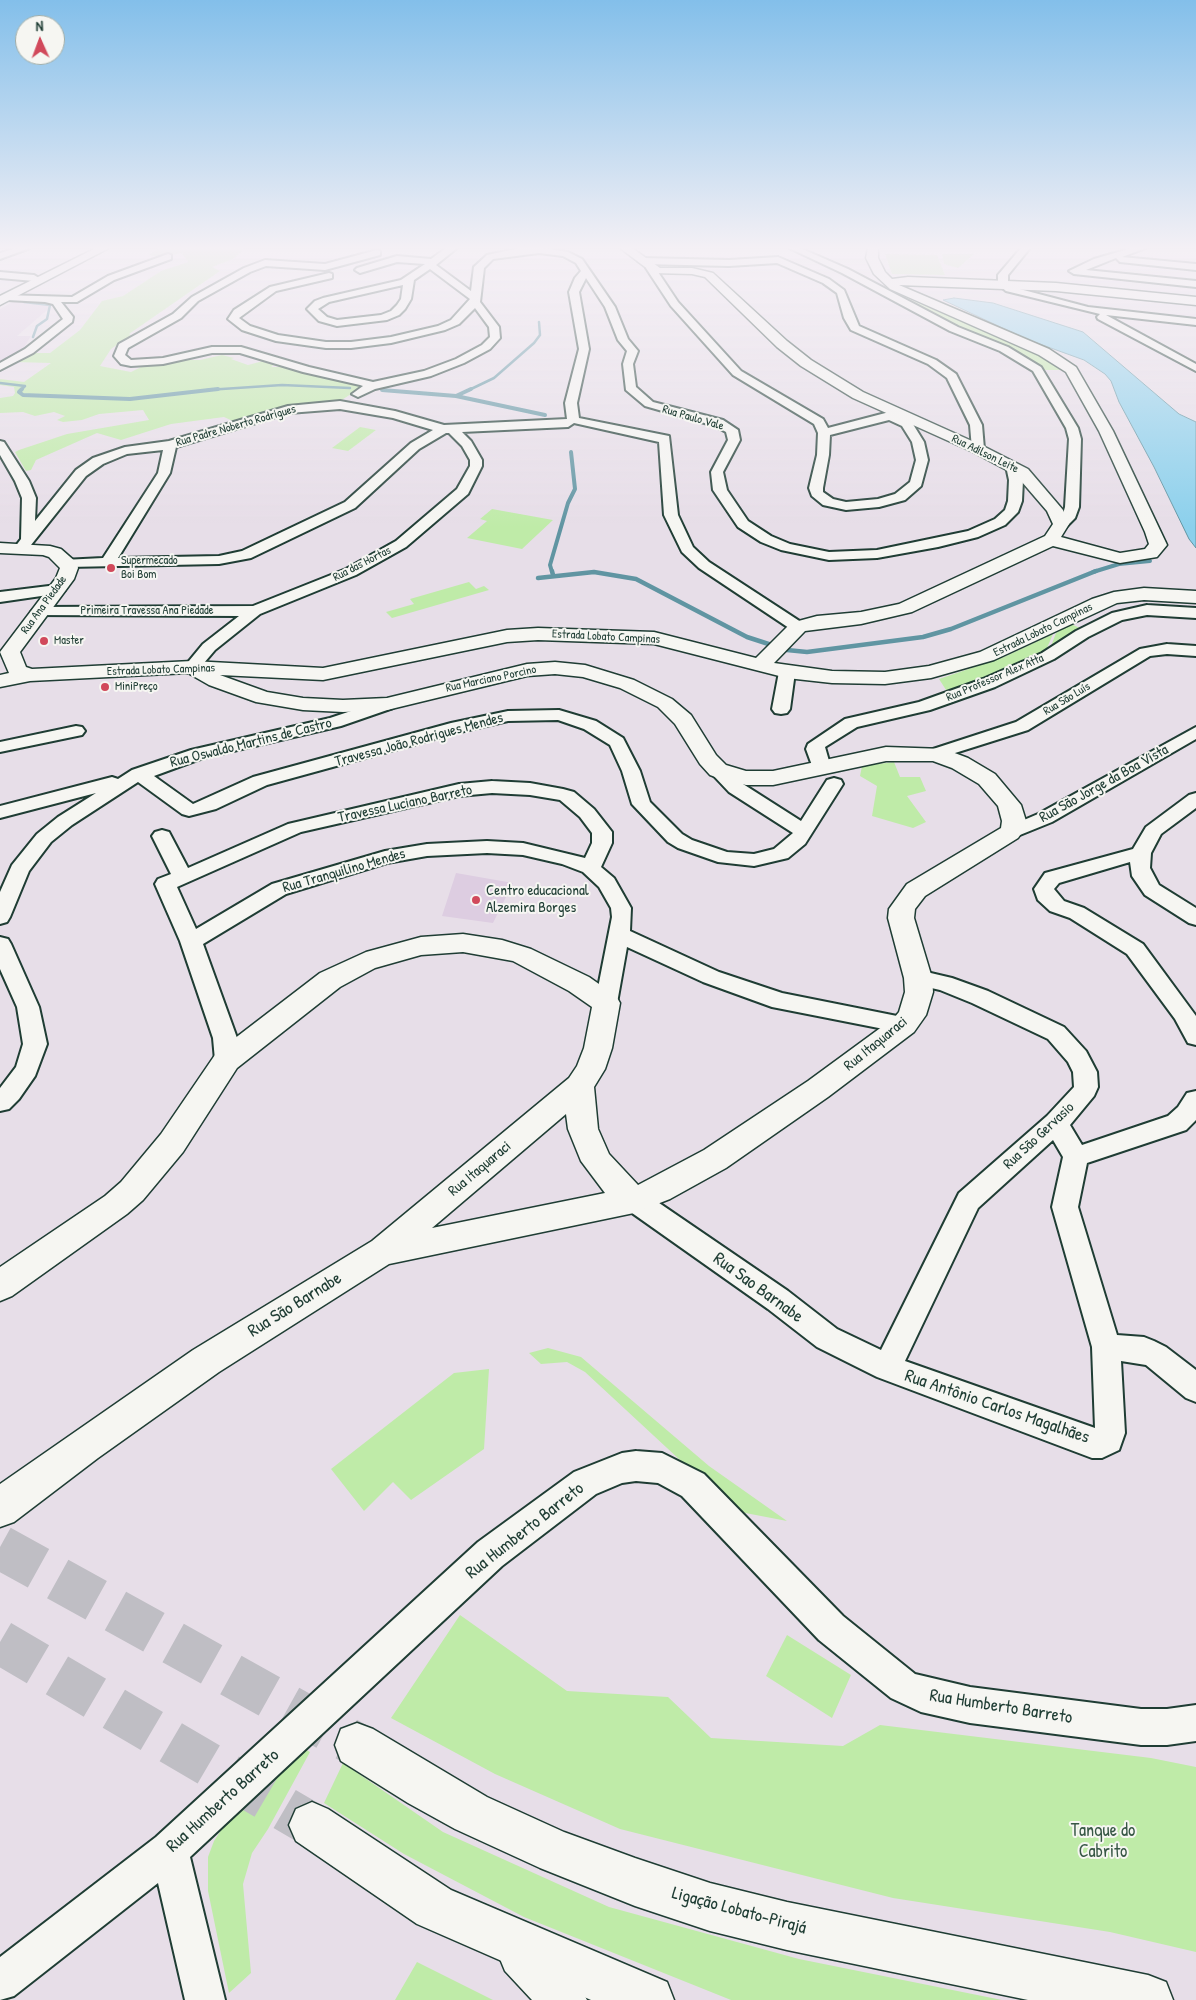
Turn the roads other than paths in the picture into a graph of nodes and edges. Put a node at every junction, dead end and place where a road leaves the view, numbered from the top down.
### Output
1 (42, 341) edge
2 (131, 341) edge
3 (241, 341) edge
4 (300, 341) edge
5 (382, 341) edge
6 (492, 341) edge
7 (583, 341) edge
8 (625, 341) edge
9 (709, 341) edge
10 (779, 341) edge
11 (885, 341) edge
12 (986, 341) edge
13 (1019, 341) edge
14 (1146, 341) edge
15 (241, 350) junction
16 (0, 367) edge
17 (1196, 368) edge
18 (371, 386) junction
19 (340, 406) junction
20 (894, 415) junction
21 (696, 417) junction
22 (574, 422) junction
23 (447, 429) junction
24 (824, 432) junction
25 (0, 435) edge
26 (649, 435) junction
27 (0, 439) edge
28 (0, 445) edge
29 (170, 445) junction
30 (978, 449) junction
31 (1012, 466) junction
32 (1061, 524) junction
33 (1051, 540) junction
34 (25, 543) junction
35 (0, 548) edge
36 (108, 562) junction
37 (68, 563) junction
38 (56, 590) junction
39 (0, 597) edge
40 (1196, 597) edge
41 (254, 611) junction
42 (40, 612) junction
43 (1196, 613) edge
44 (798, 627) junction
45 (1196, 651) edge
46 (760, 666) junction
47 (192, 667) junction
48 (787, 672) junction
49 (30, 675) junction
50 (0, 681) edge
51 (387, 704) junction
52 (781, 709) dead end
53 (76, 731) dead end
54 (1196, 732) edge
55 (0, 747) edge
56 (936, 754) junction
57 (718, 770) junction
58 (134, 776) junction
59 (828, 776) junction
60 (1196, 800) edge
61 (0, 812) edge
62 (1010, 832) junction
63 (803, 834) junction
64 (162, 836) dead end
65 (1141, 853) junction
66 (590, 868) junction
67 (174, 880) junction
68 (0, 917) edge
69 (1196, 918) edge
70 (620, 935) junction
71 (191, 941) junction
72 (0, 944) edge
73 (918, 978) junction
74 (606, 1003) junction
75 (904, 1025) junction
76 (1196, 1037) edge
77 (227, 1060) junction
78 (579, 1086) junction
79 (1196, 1100) edge
80 (0, 1102) edge
81 (1056, 1123) junction
82 (1076, 1157) junction
83 (634, 1200) junction
84 (381, 1252) junction
85 (0, 1286) edge
86 (1106, 1347) junction
87 (887, 1368) junction
88 (1196, 1388) edge
89 (0, 1508) edge
90 (1196, 1723) edge
91 (356, 1745) tunnel mouth
92 (312, 1824) tunnel mouth
93 (169, 1850) junction
94 (509, 1940) junction
95 (0, 1982) edge
96 (205, 2000) edge
97 (562, 2000) edge
98 (649, 2000) edge
99 (1148, 2000) edge

1 - 16 street
2 - 15 street
3 - 15 street
4 - 5 street
6 - 18 street
7 - 22 street
8 - 21 street, Rua Paulo Vale
9 - 24 street
10 - 20 street, Rua Adilson Leite
11 - 30 street
12 - 32 street
13 - 33 street
14 - 17 street
15 - 18 street
18 - 19 street
19 - 23 street, Rua Padre Noberto Rodrigues
19 - 29 street, Rua Padre Noberto Rodrigues
20 - 24 street
20 - 24 street
20 - 30 street, Rua Adilson Leite
21 - 26 street
21 - 31 street, Rua Paulo Vale
22 - 23 street, Rua Padre Noberto Rodrigues
22 - 26 street, Rua Padre Noberto Rodrigues
23 - 36 street
23 - 41 street, Rua das Hortas
25 - 27 street
26 - 44 street, Rua Padre Noberto Rodrigues
28 - 34 street
29 - 34 street, Rua Padre Noberto Rodrigues
29 - 36 street
30 - 31 street, Rua Adilson Leite
31 - 32 street, Rua Adilson Leite
32 - 33 street
33 - 44 street
34 - 35 street, Rua Ana Piedade
34 - 37 street, Rua Ana Piedade
36 - 37 street
37 - 38 street, Rua Ana Piedade
38 - 39 street
38 - 42 street, Rua Ana Piedade
40 - 48 street, Estrada Lobato Campinas
41 - 42 street, Primeira Travessa Ana Piedade
41 - 47 street, Rua das Hortas
42 - 49 street, Rua Ana Piedade
43 - 59 street, Rua Professor Alex Atta
44 - 46 street
45 - 56 street, Rua São Luís
46 - 47 street, Estrada Lobato Campinas
46 - 48 street, Estrada Lobato Campinas
47 - 49 street, Estrada Lobato Campinas
47 - 51 street, Rua Marciano Porcino
48 - 52 street
49 - 50 street, Estrada Lobato Campinas
51 - 57 street, Rua Marciano Porcino
51 - 58 street, Rua Oswaldo Martins de Castro
53 - 55 street
54 - 62 street, Rua São Jorge da Boa Vista
56 - 59 street
56 - 62 street
57 - 59 street
57 - 63 street
58 - 61 street
58 - 63 street, Travessa João Rodrigues Mendes
58 - 68 street, Rua Oswaldo Martins de Castro
59 - 63 street, Travessa João Rodrigues Mendes
60 - 65 street
62 - 73 street, Rua Itaquaraci
64 - 67 street
65 - 69 street
65 - 76 street
66 - 67 street, Travessa Luciano Barreto
66 - 70 street, Rua Tranquilino Mendes
66 - 71 street, Rua Tranquilino Mendes
67 - 71 street
70 - 74 street, Rua Tranquilino Mendes
70 - 75 street
71 - 77 street
72 - 80 street
73 - 75 street, Rua Itaquaraci
73 - 81 street, Rua São Gervasio
74 - 77 street
74 - 78 street, Rua Tranquilino Mendes
75 - 83 street, Rua Itaquaraci
77 - 85 street
78 - 83 street
78 - 84 street, Rua Itaquaraci
79 - 82 street
81 - 82 street
81 - 87 street, Rua São Gervasio
82 - 86 street, Rua Antônio Carlos Magalhães
83 - 84 street, Rua São Barnabe
83 - 87 street, Rua Sao Barnabe
84 - 89 street, Rua São Barnabe
86 - 87 street, Rua Antônio Carlos Magalhães
86 - 88 street
90 - 93 street, Rua Humberto Barreto
91 - 99 street, Ligação Lobato-Pirajá
92 - 94 street
93 - 95 street, Rua Humberto Barreto
93 - 96 street
94 - 97 street
94 - 98 street

